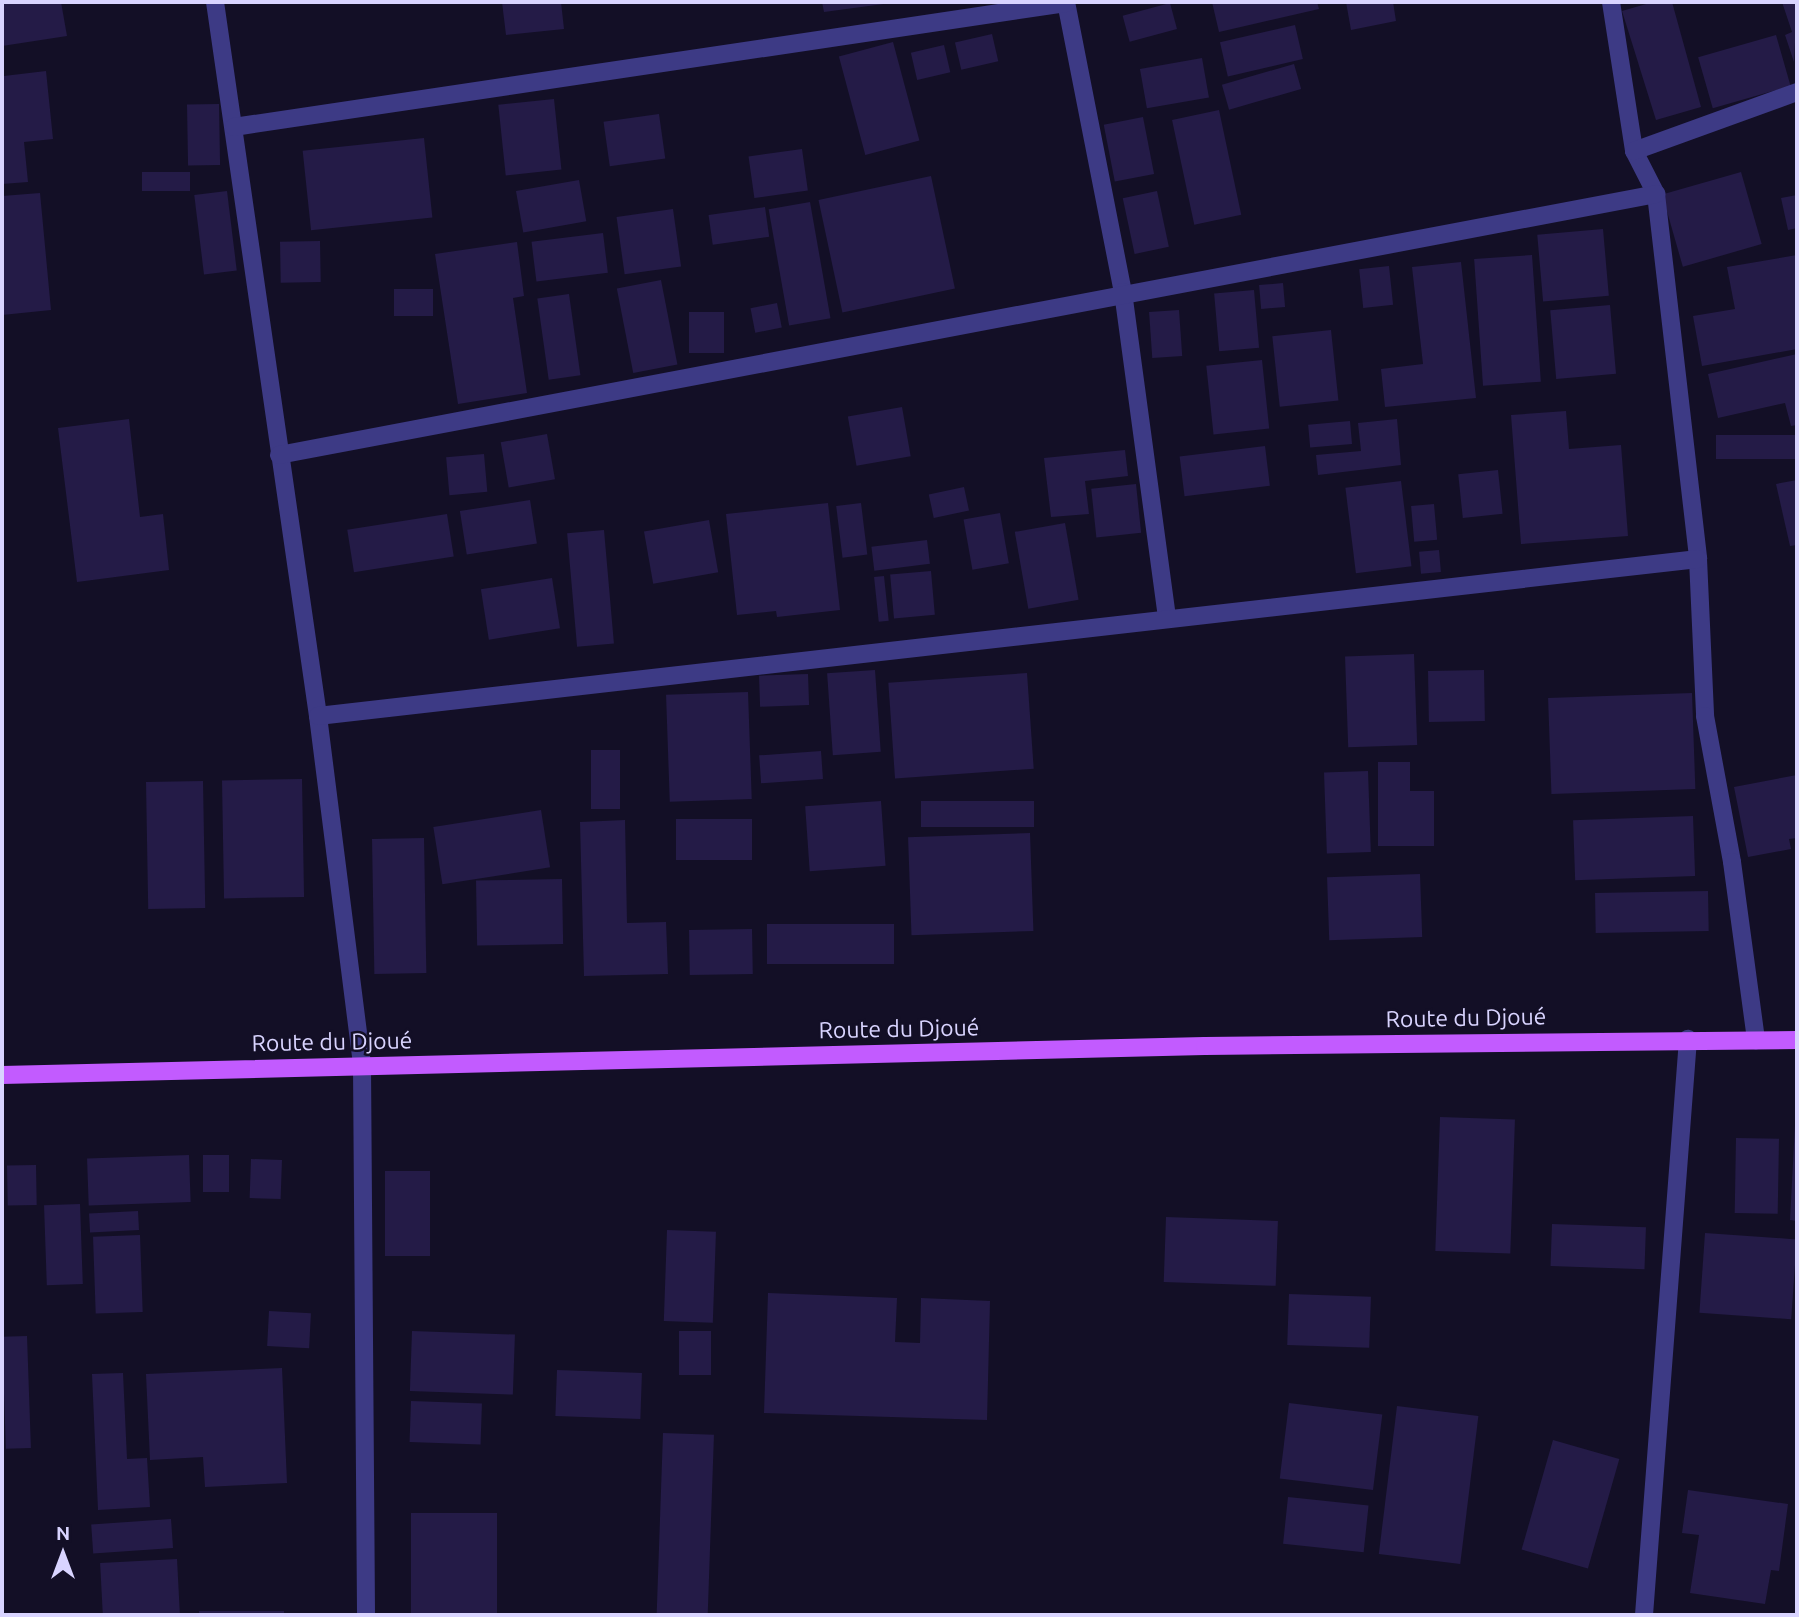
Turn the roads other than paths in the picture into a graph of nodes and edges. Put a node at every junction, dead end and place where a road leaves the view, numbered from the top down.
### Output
1 (215, 2) edge
2 (1611, 2) edge
3 (1066, 3) edge
4 (1797, 92) edge
5 (234, 127) junction
6 (1634, 151) junction
7 (1656, 194) junction
8 (1123, 292) junction
9 (279, 455) junction
10 (1698, 559) junction
11 (1167, 618) junction
12 (318, 716) junction
13 (1688, 1039) junction
14 (1756, 1040) junction
15 (1797, 1040) edge
16 (362, 1066) junction
17 (2, 1075) edge
18 (366, 1615) edge
19 (1644, 1615) edge

1 - 5 street
2 - 6 street
3 - 5 street
3 - 8 street
4 - 6 street
5 - 9 street
6 - 7 street
7 - 8 street
7 - 10 street
8 - 9 street
8 - 11 street
9 - 12 street
10 - 11 street
10 - 14 street
11 - 12 street
12 - 16 street
13 - 14 main road, Route du Djoué
13 - 16 main road, Route du Djoué
13 - 19 street
14 - 15 main road, Route du Djoué
16 - 17 main road, Route du Djoué
16 - 18 street

